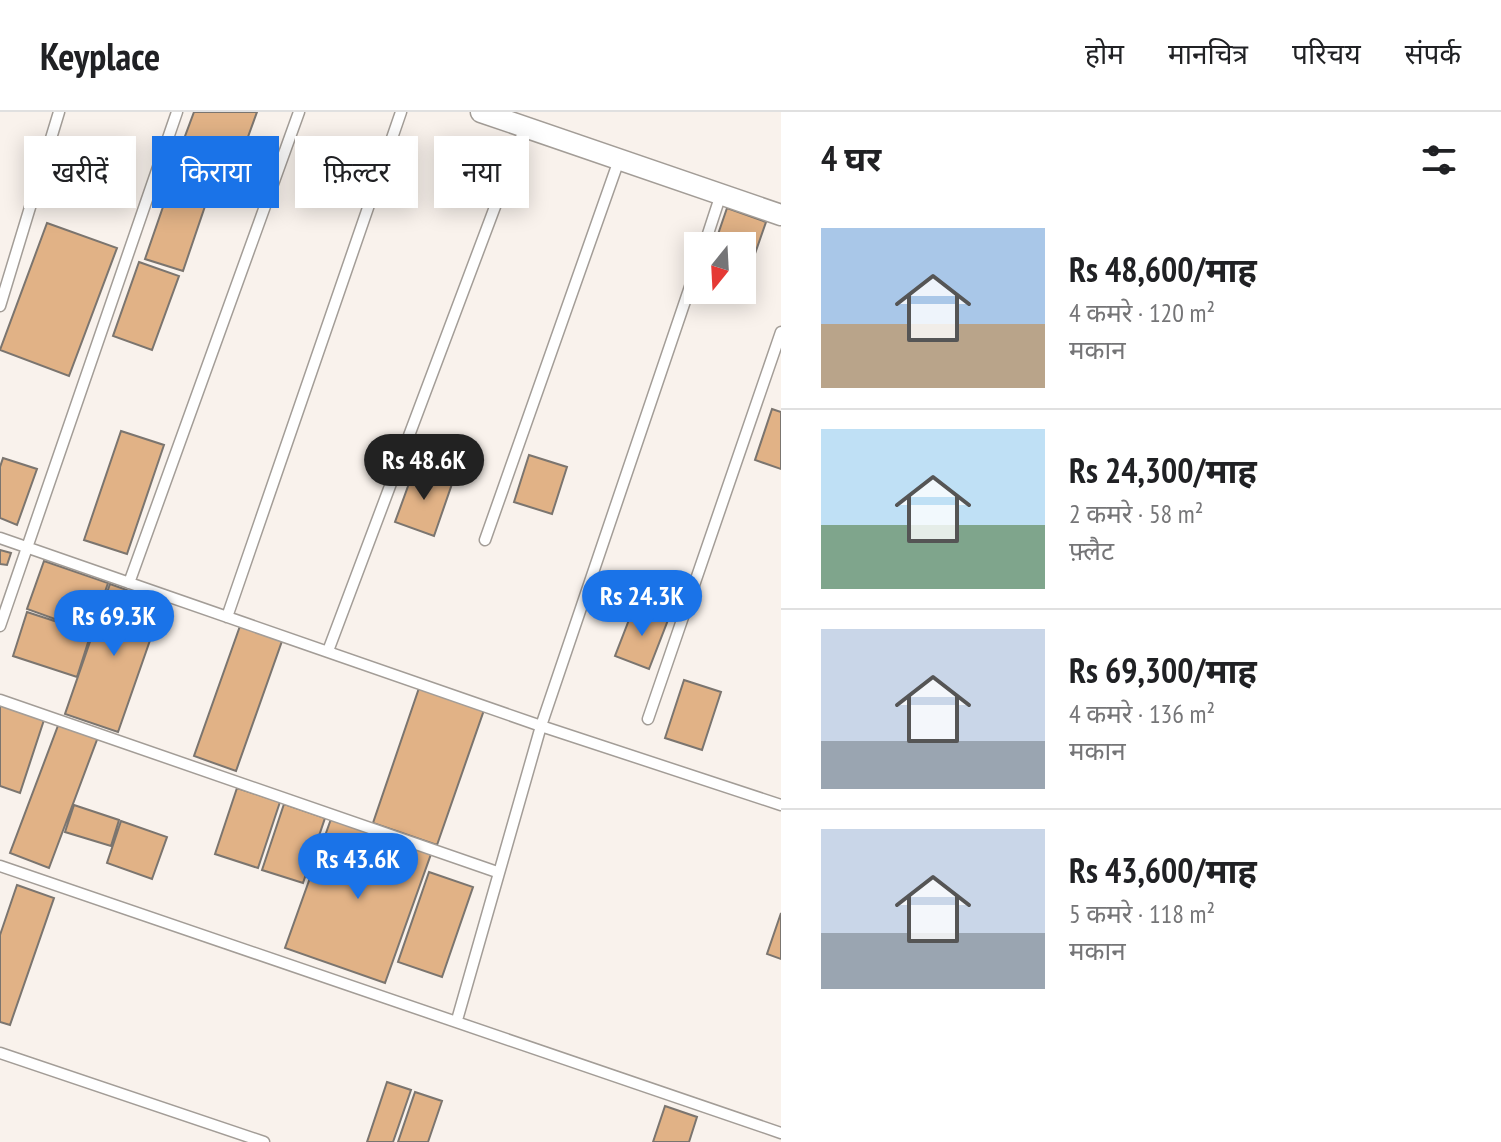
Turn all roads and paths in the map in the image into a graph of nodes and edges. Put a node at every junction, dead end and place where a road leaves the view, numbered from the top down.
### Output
1 (59, 112) edge
2 (177, 112) edge
3 (299, 112) edge
4 (401, 112) edge
5 (481, 112) edge
6 (525, 127) junction
7 (619, 160) junction
8 (721, 194) junction
9 (781, 215) edge
10 (709, 232) edge
11 (684, 304) edge
12 (0, 306) edge
13 (781, 332) edge
14 (0, 538) edge
15 (485, 540) dead end
16 (29, 549) junction
17 (129, 583) junction
18 (227, 617) junction
19 (0, 626) edge
20 (328, 651) junction
21 (0, 700) edge
22 (648, 719) dead end
23 (541, 726) junction
24 (781, 805) edge
25 (0, 866) edge
26 (497, 872) junction
27 (457, 1020) junction
28 (0, 1053) edge
29 (781, 1133) edge
30 (264, 1142) edge

1 - 12 lane
2 - 16 lane
3 - 17 lane
4 - 18 lane
5 - 6 street
6 - 7 street
6 - 20 lane
7 - 8 street
7 - 15 lane
8 - 9 street
8 - 10 lane
11 - 23 lane
13 - 22 lane
14 - 16 lane
16 - 17 lane
16 - 19 lane
17 - 18 lane
18 - 20 lane
20 - 23 lane
21 - 26 lane
23 - 24 lane
23 - 26 lane
25 - 27 lane
26 - 27 lane
27 - 29 lane
28 - 30 lane

